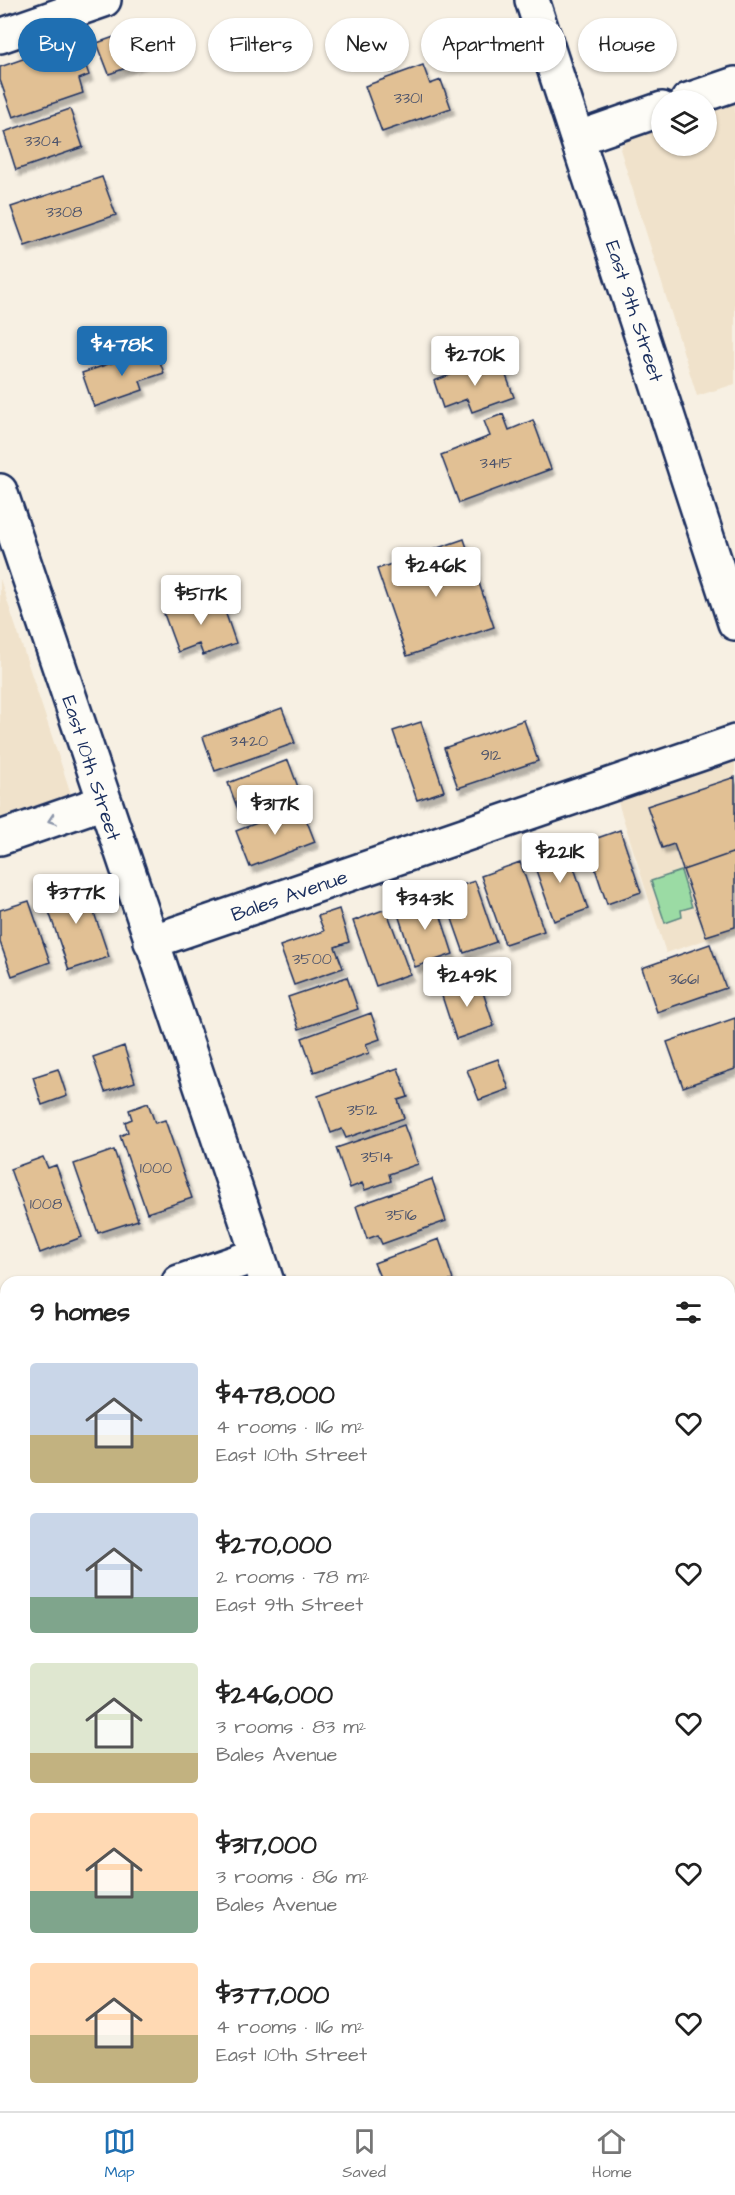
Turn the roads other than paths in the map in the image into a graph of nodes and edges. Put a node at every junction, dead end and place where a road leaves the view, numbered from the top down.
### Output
1 (104, 0) edge
2 (532, 0) edge
3 (0, 36) edge
4 (735, 84) edge
5 (717, 90) edge
6 (651, 113) edge
7 (579, 138) junction
8 (0, 491) edge
9 (735, 623) edge
10 (735, 742) edge
11 (104, 802) junction
12 (0, 838) edge
13 (150, 942) junction
14 (262, 1269) edge
15 (217, 1276) edge

1 - 3 street
2 - 7 street, East 9th Street
4 - 5 street
6 - 7 street
7 - 9 street, East 9th Street
8 - 11 street, East 10th Street
10 - 13 street, Bales Avenue
11 -> 12 street
11 - 13 street, East 10th Street
13 - 14 street, East 10th Street
14 - 15 street

